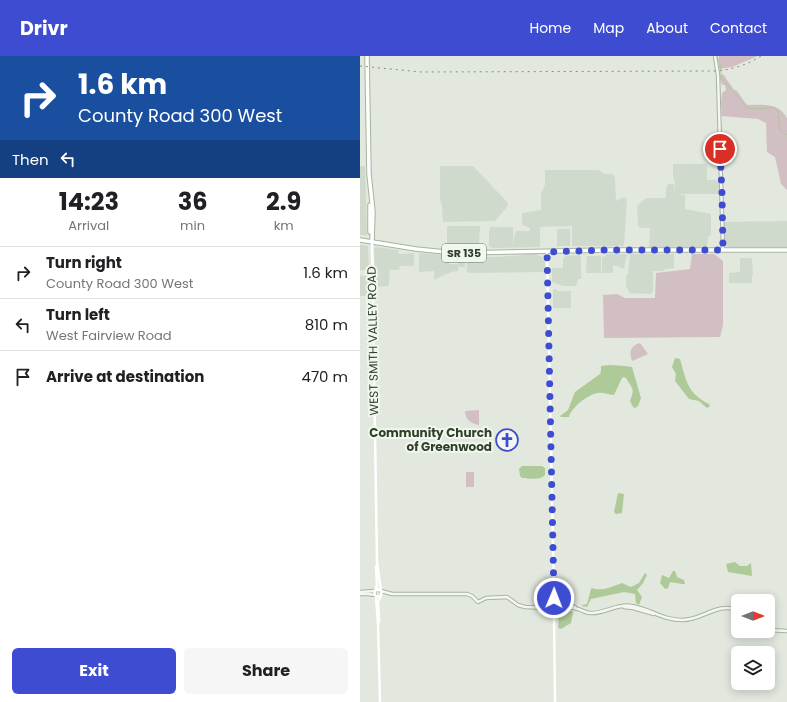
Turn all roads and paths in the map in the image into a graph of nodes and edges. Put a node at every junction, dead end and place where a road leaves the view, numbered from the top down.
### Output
1 (367, 56) edge
2 (715, 56) edge
3 (360, 240) edge
4 (372, 241) junction
5 (723, 250) junction
6 (787, 250) edge
7 (547, 252) junction
8 (377, 562) junction
9 (375, 591) junction
10 (360, 593) edge
11 (381, 593) junction
12 (376, 596) junction
13 (554, 606) junction
14 (731, 608) edge
15 (378, 624) junction
16 (775, 630) edge
17 (787, 631) edge
18 (380, 702) edge
19 (555, 702) edge

1 - 4 main road, WEST SMITH VALLEY ROAD
2 - 5 street
3 - 4 main road, SR 135
4 - 7 main road, SR 135
4 - 8 main road, WEST SMITH VALLEY ROAD
5 - 6 main road, SR 135
5 - 7 main road, SR 135
7 - 13 main road
8 - 9 main road, WEST SMITH VALLEY ROAD
8 - 11 main road, WEST SMITH VALLEY ROAD
9 - 10 street
9 - 11 main road
9 - 12 main road, WEST SMITH VALLEY ROAD
10 - 12 street
11 - 12 main road
11 - 13 street
11 - 15 main road, WEST SMITH VALLEY ROAD
12 - 15 main road, WEST SMITH VALLEY ROAD
13 - 14 street
13 - 19 main road
15 - 18 main road, WEST SMITH VALLEY ROAD
16 - 17 street

